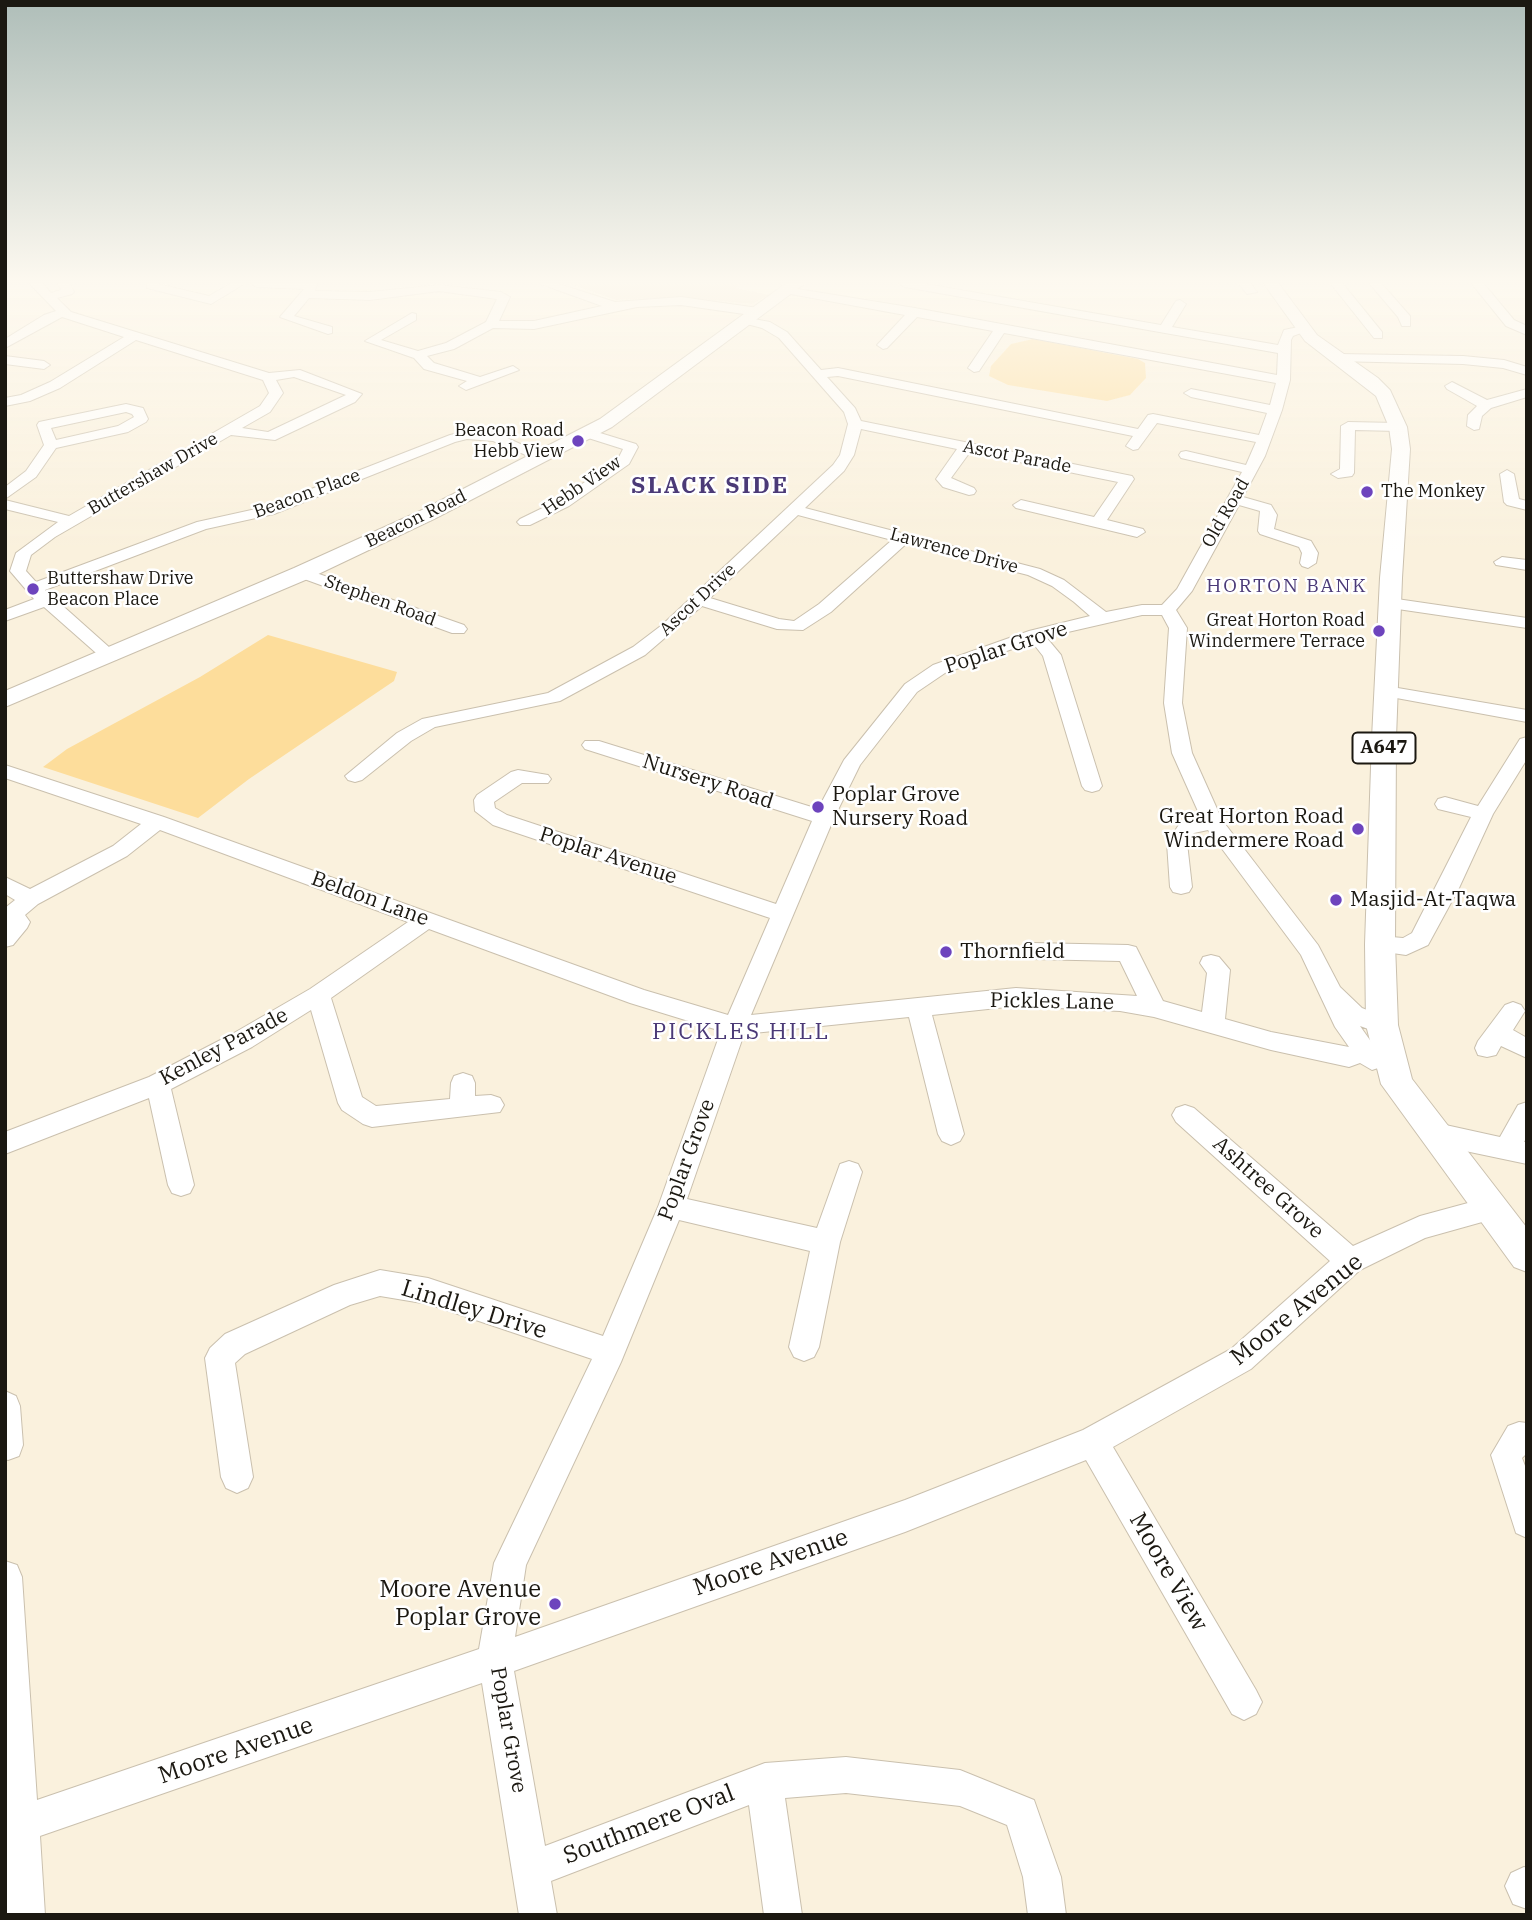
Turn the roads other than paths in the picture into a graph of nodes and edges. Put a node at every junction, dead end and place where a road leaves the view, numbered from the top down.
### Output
1 (73, 374) edge
2 (256, 374) edge
3 (291, 374) edge
4 (297, 374) edge
5 (455, 374) edge
6 (499, 374) edge
7 (674, 374) edge
8 (818, 374) joint
9 (822, 374) edge
10 (845, 374) edge
11 (1263, 374) edge
12 (1283, 374) edge
13 (1360, 374) edge
14 (268, 377) junction
15 (1283, 380) junction
16 (480, 381) junction
17 (1452, 386) dead end
18 (457, 390) dead end
19 (1527, 393) edge
20 (1191, 394) dead end
21 (5, 402) edge
22 (1486, 405) junction
23 (1275, 410) junction
24 (34, 411) junction
25 (855, 424) junction
26 (1474, 426) dead end
27 (1398, 427) junction
28 (229, 430) junction
29 (587, 433) junction
30 (1265, 440) junction
31 (51, 445) junction
32 (966, 447) junction
33 (1186, 455) dead end
34 (540, 456) junction
35 (1250, 470) junction
36 (1338, 474) dead end
37 (1507, 474) dead end
38 (969, 491) dead end
39 (5, 495) edge
40 (1234, 499) junction
41 (5, 504) edge
42 (1021, 505) dead end
43 (1527, 506) edge
44 (795, 510) junction
45 (70, 522) junction
46 (525, 522) dead end
47 (1098, 523) junction
48 (1137, 532) dead end
49 (903, 538) junction
50 (1502, 562) dead end
51 (1308, 563) dead end
52 (1527, 565) edge
53 (302, 573) junction
54 (39, 595) junction
55 (699, 600) junction
56 (1390, 603) junction
57 (1167, 610) junction
58 (5, 616) edge
59 (1102, 618) junction
60 (1527, 623) edge
61 (458, 629) dead end
62 (1035, 635) junction
63 (110, 656) junction
64 (1386, 691) junction
65 (5, 700) edge
66 (1527, 716) edge
67 (1527, 743) edge
68 (592, 745) dead end
69 (5, 771) edge
70 (508, 774) joint
71 (355, 776) dead end
72 (541, 779) dead end
73 (1092, 786) dead end
74 (1445, 804) dead end
75 (1483, 814) junction
76 (824, 818) junction
77 (157, 822) junction
78 (1213, 822) junction
79 (5, 884) edge
80 (1181, 887) dead end
81 (30, 899) junction
82 (783, 914) junction
83 (427, 920) junction
84 (5, 939) edge
85 (1380, 944) junction
86 (1032, 951) dead end
87 (1211, 963) dead end
88 (1331, 993) junction
89 (318, 995) junction
90 (918, 1006) junction
91 (1154, 1008) junction
92 (1513, 1011) dead end
93 (1212, 1024) junction
94 (1382, 1025) junction
95 (735, 1026) junction
96 (1527, 1049) edge
97 (1363, 1051) junction
98 (158, 1084) junction
99 (1397, 1084) junction
100 (491, 1105) dead end
101 (1527, 1112) edge
102 (1185, 1115) dead end
103 (1432, 1133) junction
104 (951, 1134) dead end
105 (5, 1143) edge
106 (1517, 1150) edge
107 (849, 1172) dead end
108 (181, 1185) dead end
109 (671, 1207) junction
110 (1490, 1209) junction
111 (826, 1242) junction
112 (1527, 1256) edge
113 (1350, 1261) junction
114 (804, 1347) dead end
115 (611, 1352) junction
116 (5, 1406) edge
117 (1527, 1438) edge
118 (1093, 1442) junction
119 (8, 1445) dead end
120 (237, 1477) dead end
121 (1527, 1522) edge
122 (5, 1577) edge
123 (495, 1659) junction
124 (1244, 1702) dead end
125 (765, 1781) junction
126 (13, 1826) edge
127 (532, 1870) junction
128 (26, 1915) edge
129 (538, 1915) edge
130 (783, 1915) edge
131 (1047, 1915) edge

1 - 24 street
2 - 14 street
3 - 14 street
4 - 28 street
5 - 16 street
6 - 16 street
7 - 29 main road, Beacon Road
8 - 9 street
8 - 25 street
10 - 30 street
11 - 15 street
12 - 15 street, Old Road
13 - 27 main road, A647
14 - 28 street, Buttershaw Drive
15 - 23 street, Old Road
16 - 18 street
17 - 22 street
19 - 22 street
20 - 23 street
21 - 24 street
22 - 26 street
23 - 30 street, Old Road
24 - 31 street
24 - 31 street
25 - 32 street, Ascot Parade
25 - 44 street, Ascot Drive
27 - 36 street
27 - 56 main road, A647
28 - 45 street, Buttershaw Drive
29 - 34 main road, Beacon Road
29 - 46 street, Hebb View
30 - 35 street, Old Road
31 - 39 street
32 - 38 street
32 - 47 street, Ascot Parade
33 - 35 street
34 - 53 main road, Beacon Road
34 - 54 street, Beacon Place
35 - 40 street, Old Road
37 - 43 street
40 - 51 street
40 - 57 street, Old Road
41 - 45 street
42 - 47 street
44 - 49 street, Lawrence Drive
44 - 55 street, Ascot Drive
45 - 54 street, Buttershaw Drive
47 - 48 street
49 - 55 street
49 - 59 street, Lawrence Drive
50 - 52 street
53 - 61 street, Stephen Road
53 - 63 main road, Beacon Road
54 - 58 street, Beacon Place
54 - 63 street, Buttershaw Drive
55 - 71 street, Ascot Drive
56 - 60 street
56 - 64 main road, A647
57 - 59 street, Poplar Grove
57 - 78 street
59 - 62 street, Poplar Grove
62 - 73 street
62 - 76 street, Poplar Grove
63 - 65 main road, Beacon Road
64 - 66 street
64 - 85 main road, A647
67 - 75 street
68 - 76 street, Nursery Road
69 - 77 street, Beldon Lane
70 - 72 street, Poplar Avenue
70 - 82 street, Poplar Avenue
74 - 75 street
75 - 85 street
76 - 82 street, Poplar Grove
77 - 81 street
77 - 83 street, Beldon Lane
78 - 80 street
78 - 88 street
79 - 81 street
81 - 84 street
82 - 95 street, Poplar Grove
83 - 89 street, Kenley Parade
83 - 95 street, Beldon Lane
85 - 94 main road, A647
86 - 91 street
87 - 93 street
88 - 94 street
88 - 97 street
89 - 98 street, Kenley Parade
89 - 100 street
90 - 91 street, Pickles Lane
90 - 95 street, Pickles Lane
90 - 104 street
91 - 93 street, Pickles Lane
92 - 96 street
93 - 97 street, Pickles Lane
94 - 99 main road, A647
95 - 109 street, Poplar Grove
97 - 99 street
98 - 105 street, Kenley Parade
98 - 108 street
99 - 103 main road, A647
101 - 106 street
102 - 113 street, Ashtree Grove
103 - 106 street
103 - 110 main road, A647
107 - 111 street
109 - 111 street
109 - 115 street, Poplar Grove
110 - 112 main road, A647
110 - 113 street, Moore Avenue
111 - 114 street
113 - 118 street, Moore Avenue
115 - 120 street, Lindley Drive
115 - 123 street, Poplar Grove
116 - 119 street
117 - 121 street
118 - 123 street, Moore Avenue
118 - 124 street, Moore View
122 - 126 street
123 - 126 street, Moore Avenue
123 - 127 street, Poplar Grove
125 - 127 street, Southmere Oval
125 - 130 street, Southmere Oval
125 - 131 street, Southmere Oval
126 - 128 street
127 - 129 street, Poplar Grove

